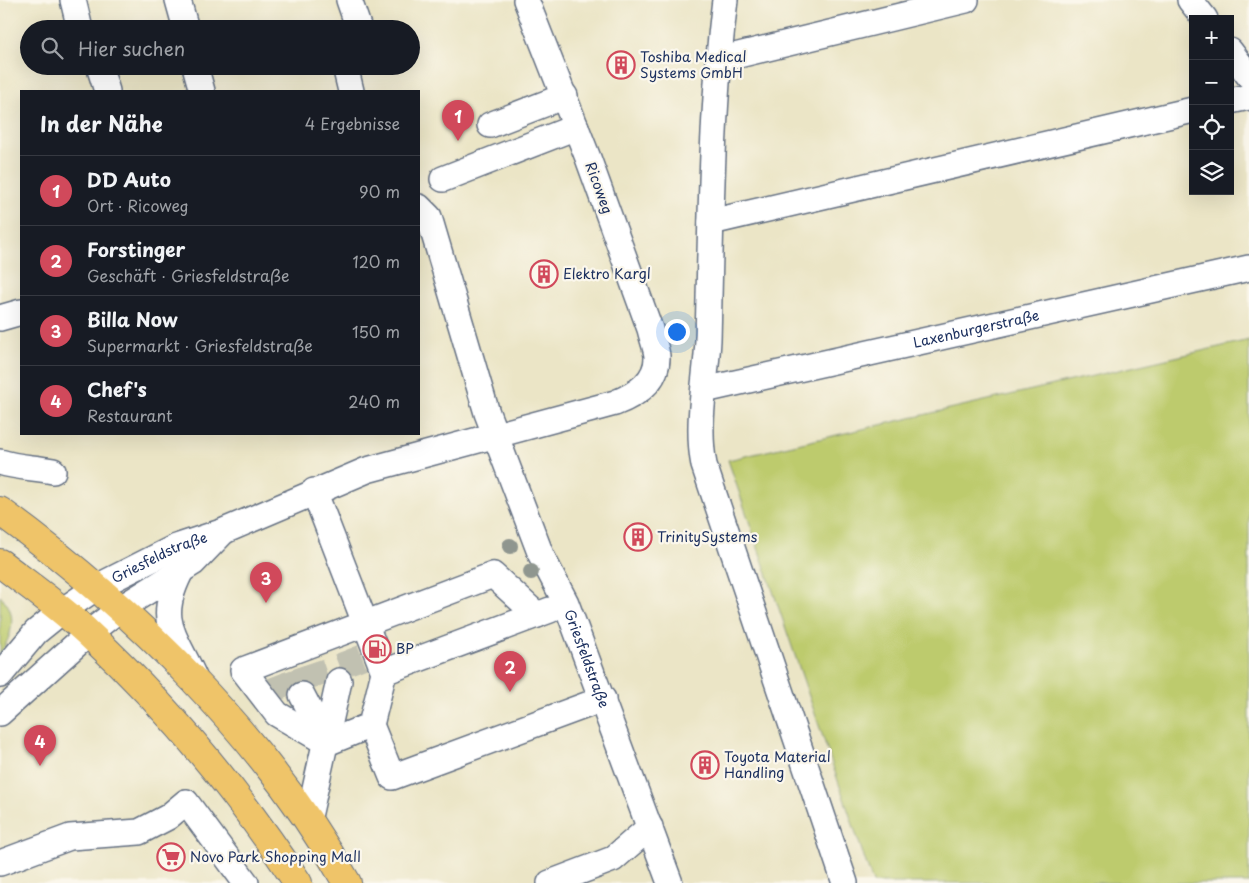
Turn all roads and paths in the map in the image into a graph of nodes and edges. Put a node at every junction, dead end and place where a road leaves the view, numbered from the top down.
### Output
1 (73, 0) edge
2 (178, 0) edge
3 (350, 0) edge
4 (526, 0) edge
5 (725, 0) edge
6 (966, 0) edge
7 (1190, 0) edge
8 (1202, 15) edge
9 (78, 20) edge
10 (184, 20) edge
11 (356, 20) edge
12 (718, 60) junction
13 (102, 75) edge
14 (198, 75) edge
15 (348, 75) edge
16 (106, 90) edge
17 (202, 90) edge
18 (352, 90) edge
19 (564, 96) junction
20 (1249, 96) edge
21 (1234, 100) edge
22 (1189, 111) edge
23 (490, 125) dead end
24 (576, 127) junction
25 (443, 178) dead end
26 (420, 208) edge
27 (711, 222) junction
28 (1249, 268) edge
29 (20, 312) edge
30 (0, 318) edge
31 (650, 380) joint
32 (704, 390) junction
33 (496, 436) junction
34 (0, 462) edge
35 (53, 470) dead end
36 (314, 492) junction
37 (0, 511) edge
38 (224, 532) junction
39 (0, 563) edge
40 (180, 573) junction
41 (97, 587) junction
42 (566, 603) junction
43 (121, 608) junction
44 (62, 611) junction
45 (537, 614) junction
46 (366, 623) junction
47 (89, 633) junction
48 (384, 672) junction
49 (0, 675) edge
50 (196, 684) junction
51 (602, 699) junction
52 (0, 713) edge
53 (371, 725) junction
54 (327, 743) junction
55 (308, 821) junction
56 (650, 827) junction
57 (0, 863) edge
58 (246, 883) edge
59 (298, 883) edge
60 (347, 883) edge
61 (550, 883) edge
62 (670, 883) edge
63 (845, 883) edge

1 - 9 street
2 - 10 street
3 - 11 street
4 - 19 street, Ricoweg
5 - 12 street
6 - 12 street
7 - 8 street
12 - 27 street
13 - 16 street
14 - 17 street
15 - 18 street
19 - 23 street
19 - 24 street, Ricoweg
20 - 21 street
22 - 27 street
24 - 25 street
24 - 31 street, Ricoweg
26 - 33 street
27 - 32 street
28 - 32 street, Laxenburgerstraße
29 - 30 street
31 - 33 street, Griesfeldstraße
32 - 63 street
33 - 36 street, Griesfeldstraße
33 - 42 street, Griesfeldstraße
34 - 35 street
36 - 38 street, Griesfeldstraße
36 - 46 street
37 - 41 main road
38 - 40 street, Griesfeldstraße
38 - 41 street, Griesfeldstraße
39 - 44 main road
40 - 43 street, Griesfeldstraße
40 - 50 street
41 - 43 main road
41 - 44 street, Griesfeldstraße
42 - 45 street
42 - 51 street, Griesfeldstraße
43 - 47 street, Griesfeldstraße
43 - 50 main road
44 - 47 main road
44 - 49 street, Griesfeldstraße
45 - 46 street
45 - 48 street
46 - 48 street
46 - 54 street
47 - 52 street, Griesfeldstraße
47 - 59 main road
48 - 53 street
50 - 55 main road
51 - 53 street
51 - 56 street, Griesfeldstraße
53 - 54 street
54 - 54 street
54 - 55 street
55 - 60 main road
56 - 61 street
56 - 62 street, Griesfeldstraße
57 - 58 street

